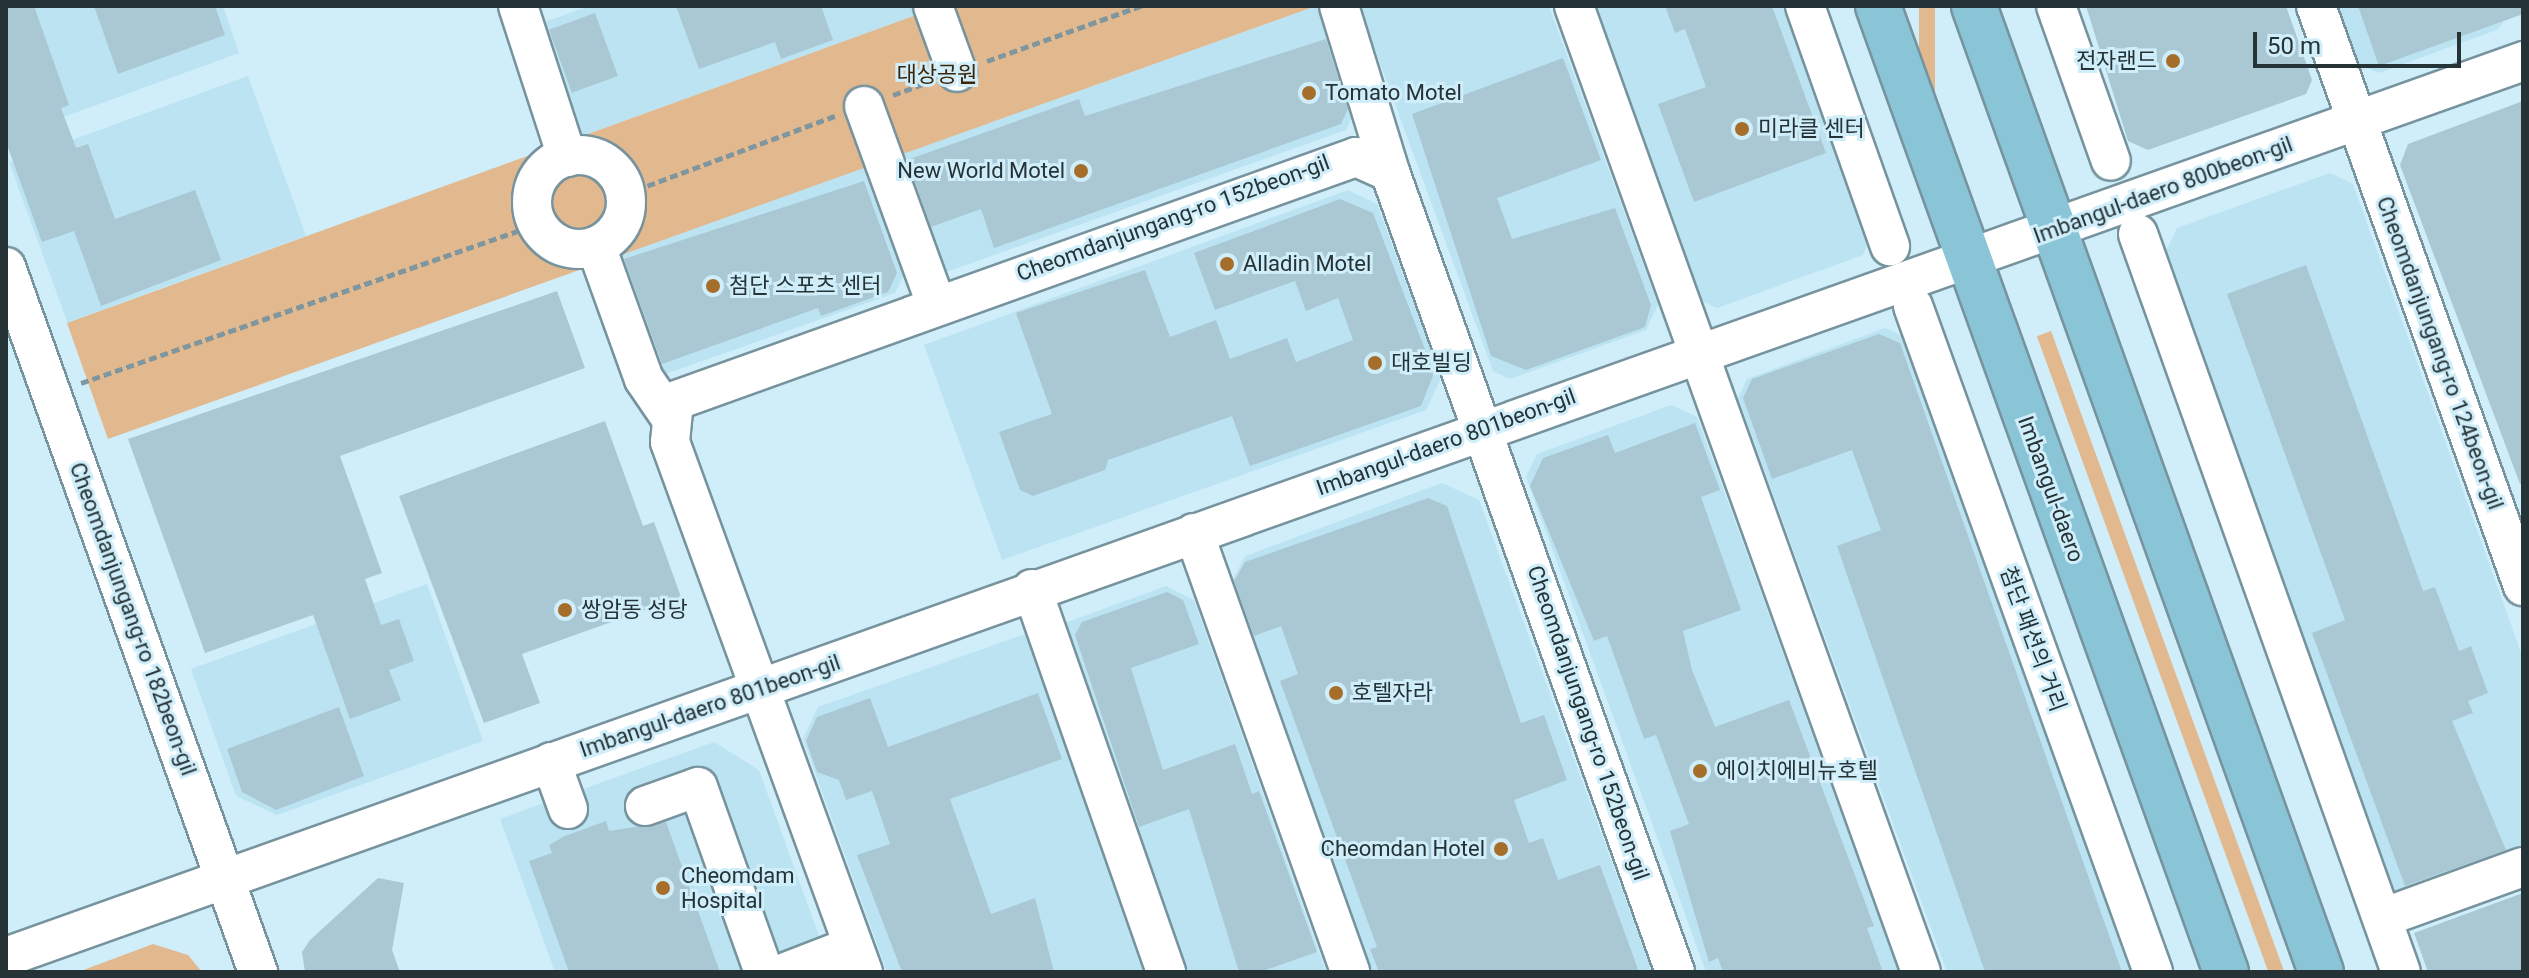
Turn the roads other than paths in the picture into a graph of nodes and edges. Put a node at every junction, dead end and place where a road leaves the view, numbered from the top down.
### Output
1 (518, 6) edge
2 (933, 6) edge
3 (1339, 6) edge
4 (1574, 6) edge
5 (1805, 6) edge
6 (1878, 6) edge
7 (1974, 6) edge
8 (2056, 6) edge
9 (2316, 6) edge
10 (2523, 61) edge
11 (957, 72) dead end
12 (864, 106) dead end
13 (2357, 120) junction
14 (567, 157) junction
15 (2111, 161) dead end
16 (1390, 172) junction
17 (2053, 230) junction
18 (2138, 234) dead end
19 (596, 246) junction
20 (1890, 246) dead end
21 (1968, 260) junction
22 (6, 267) edge
23 (936, 304) junction
24 (1913, 306) dead end
25 (1699, 354) junction
26 (668, 414) junction
27 (1484, 428) junction
28 (1194, 533) junction
29 (2523, 586) edge
30 (1032, 589) junction
31 (761, 690) junction
32 (551, 762) junction
33 (645, 806) dead end
34 (568, 809) dead end
35 (2523, 867) edge
36 (225, 879) junction
37 (2382, 918) junction
38 (6, 957) edge
39 (858, 959) edge
40 (258, 972) edge
41 (764, 972) edge
42 (786, 972) edge
43 (1166, 972) edge
44 (1350, 972) edge
45 (1675, 972) edge
46 (1921, 972) edge
47 (2153, 972) edge
48 (2226, 972) edge
49 (2321, 972) edge
50 (2401, 972) edge

1 - 14 street
2 - 11 street
3 - 16 street
4 - 25 street
5 - 20 street
6 - 21 main road, Imbangul-daero
7 - 17 main road
8 - 15 street
9 - 13 street
10 - 13 street, Imbangul-daero 800beon-gil
12 - 23 street
13 - 17 street, Imbangul-daero 800beon-gil
13 - 29 street, Cheomdanjungang-ro 124beon-gil
14 - 19 street
14 - 19 street
16 - 23 street, Cheomdanjungang-ro 152beon-gil
16 - 27 street, Cheomdanjungang-ro 152beon-gil
17 - 21 street, Imbangul-daero 800beon-gil
17 - 49 main road
18 - 37 street
19 - 26 street
21 - 25 street, Imbangul-daero 801beon-gil
21 - 48 main road, Imbangul-daero
22 - 36 street, Cheomdanjungang-ro 182beon-gil
23 - 26 street, Cheomdanjungang-ro 152beon-gil
24 - 47 street, 첨단 패션의 거리
25 - 27 street, Imbangul-daero 801beon-gil
25 - 46 street
26 - 31 street
27 - 28 street, Imbangul-daero 801beon-gil
27 - 45 street, Cheomdanjungang-ro 152beon-gil
28 - 30 street, Imbangul-daero 801beon-gil
28 - 44 street
30 - 31 street, Imbangul-daero 801beon-gil
30 - 43 street
31 - 32 street, Imbangul-daero 801beon-gil
31 - 39 street
32 - 34 street
32 - 36 street, Imbangul-daero 801beon-gil
33 - 41 street
35 - 37 street
36 - 38 street, Imbangul-daero 801beon-gil
36 - 40 street, Cheomdanjungang-ro 182beon-gil
37 - 50 street
39 - 42 street

